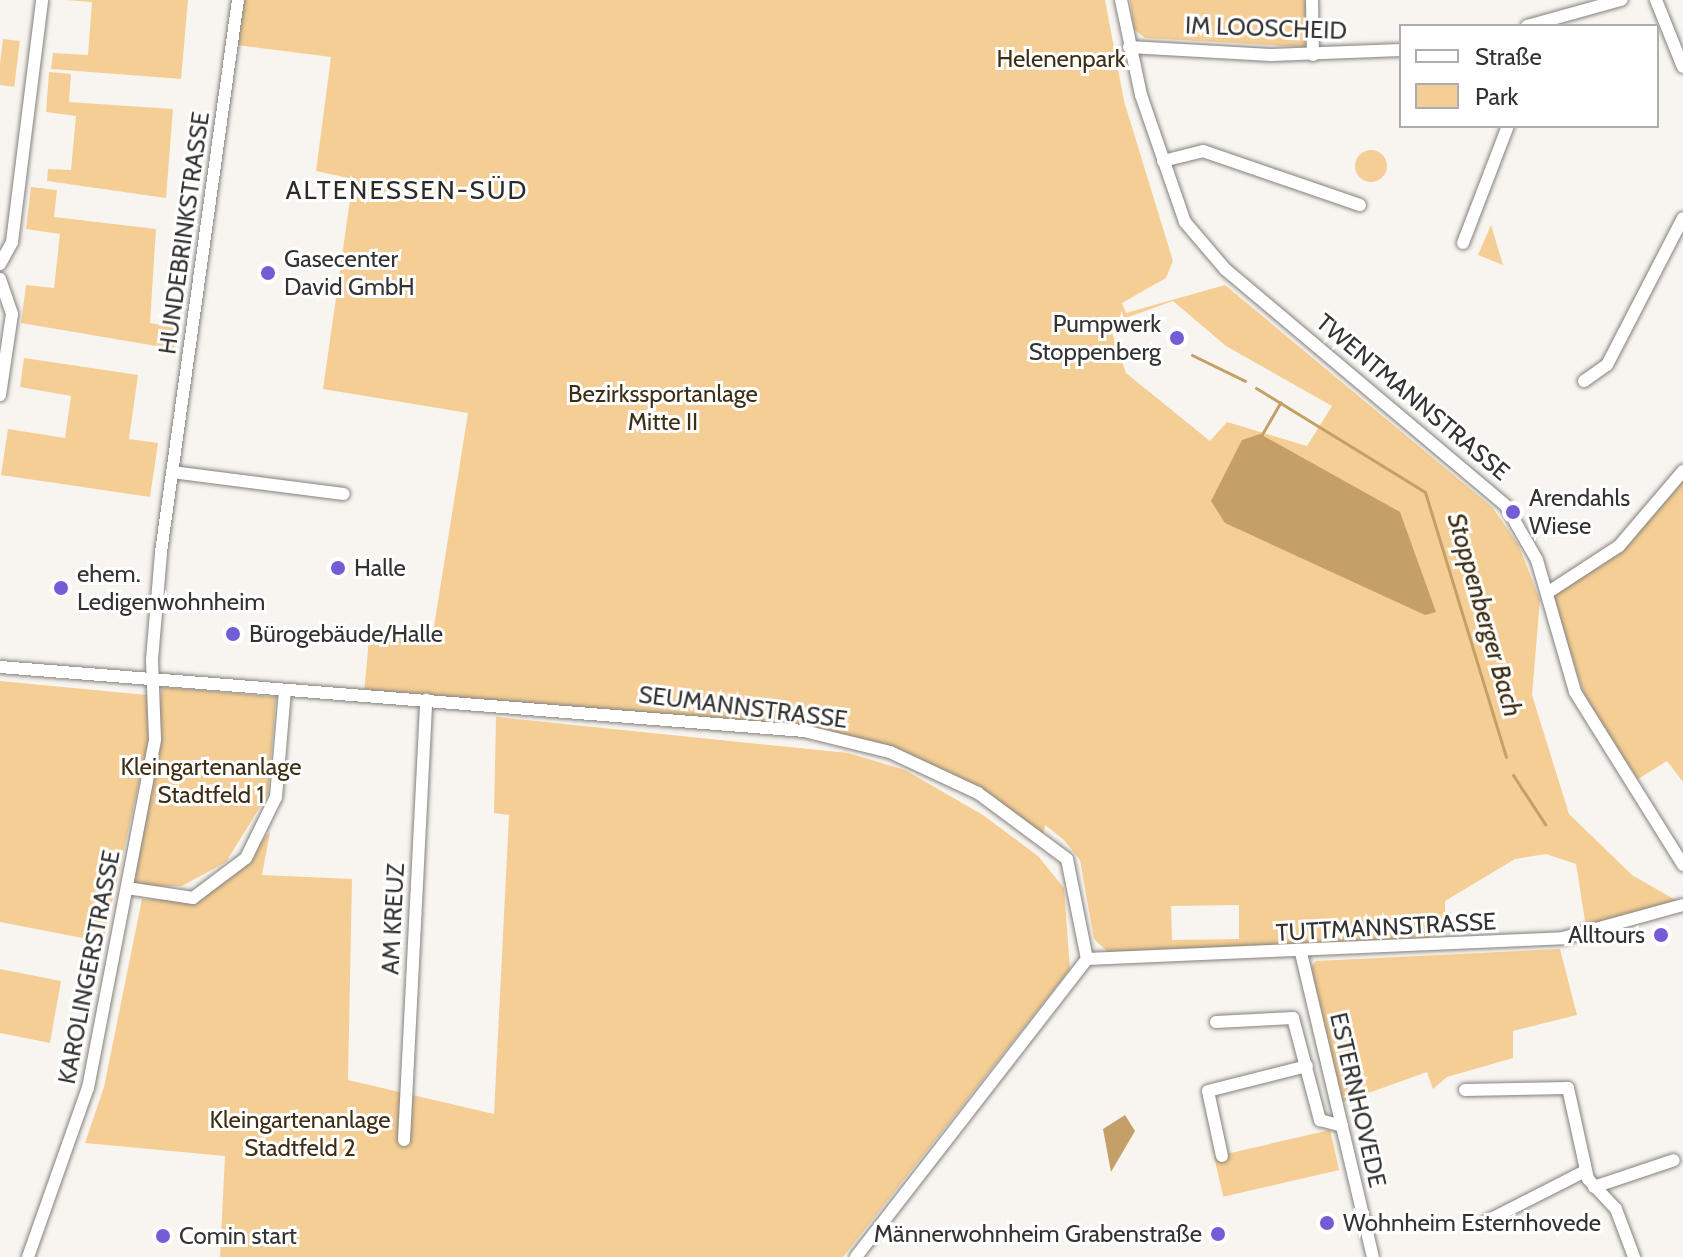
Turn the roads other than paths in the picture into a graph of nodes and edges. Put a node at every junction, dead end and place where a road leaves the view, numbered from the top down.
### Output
1 (42, 0) edge
2 (238, 0) edge
3 (1121, 0) edge
4 (1312, 0) edge
5 (1621, 0) edge
6 (1656, 0) edge
7 (1534, 24) edge
8 (1129, 47) junction
9 (1399, 50) edge
10 (1313, 55) junction
11 (1683, 67) edge
12 (1507, 128) edge
13 (1163, 161) junction
14 (1360, 205) dead end
15 (1683, 218) edge
16 (1463, 243) dead end
17 (0, 264) edge
18 (0, 279) edge
19 (1584, 381) dead end
20 (0, 395) edge
21 (1683, 471) edge
22 (172, 472) junction
23 (344, 494) dead end
24 (1547, 593) junction
25 (0, 667) edge
26 (151, 678) junction
27 (285, 690) junction
28 (426, 700) junction
29 (1683, 865) edge
30 (127, 888) junction
31 (1683, 905) edge
32 (1301, 953) junction
33 (1087, 959) junction
34 (1216, 1022) dead end
35 (1307, 1066) junction
36 (1465, 1090) dead end
37 (1342, 1126) junction
38 (404, 1140) dead end
39 (1222, 1156) dead end
40 (1674, 1160) dead end
41 (1585, 1171) junction
42 (1594, 1187) junction
43 (1487, 1221) dead end
44 (28, 1257) edge
45 (856, 1257) edge
46 (1373, 1257) edge
47 (1634, 1257) edge

1 - 17 street
2 - 22 street, HUNDEBRINKSTRASSE
3 - 8 street, TWENTMANNSTRASSE
4 - 10 street
5 - 7 street
6 - 11 street
8 - 10 street, IM LOOSCHEID
8 - 13 street, TWENTMANNSTRASSE
9 - 10 street, IM LOOSCHEID
12 - 16 street
13 - 14 street
13 - 24 street, TWENTMANNSTRASSE
15 - 19 street
18 - 20 street
21 - 24 street
22 - 23 street
22 - 26 street, HUNDEBRINKSTRASSE
24 - 29 street, TWENTMANNSTRASSE
25 - 26 street, SEUMANNSTRASSE
26 - 27 street, SEUMANNSTRASSE
26 - 30 street, KAROLINGERSTRASSE
27 - 28 street, SEUMANNSTRASSE
27 - 30 street
28 - 33 street, SEUMANNSTRASSE
28 - 38 street, AM KREUZ
30 - 44 street, KAROLINGERSTRASSE
31 - 32 street, TUTTMANNSTRASSE
32 - 33 street, TUTTMANNSTRASSE
32 - 37 street, ESTERNHOVEDE
33 - 45 street
34 - 35 street
35 - 37 street
35 - 39 street
36 - 41 street
37 - 46 street, ESTERNHOVEDE
40 - 42 street
41 - 42 street
41 - 43 street
42 - 47 street

